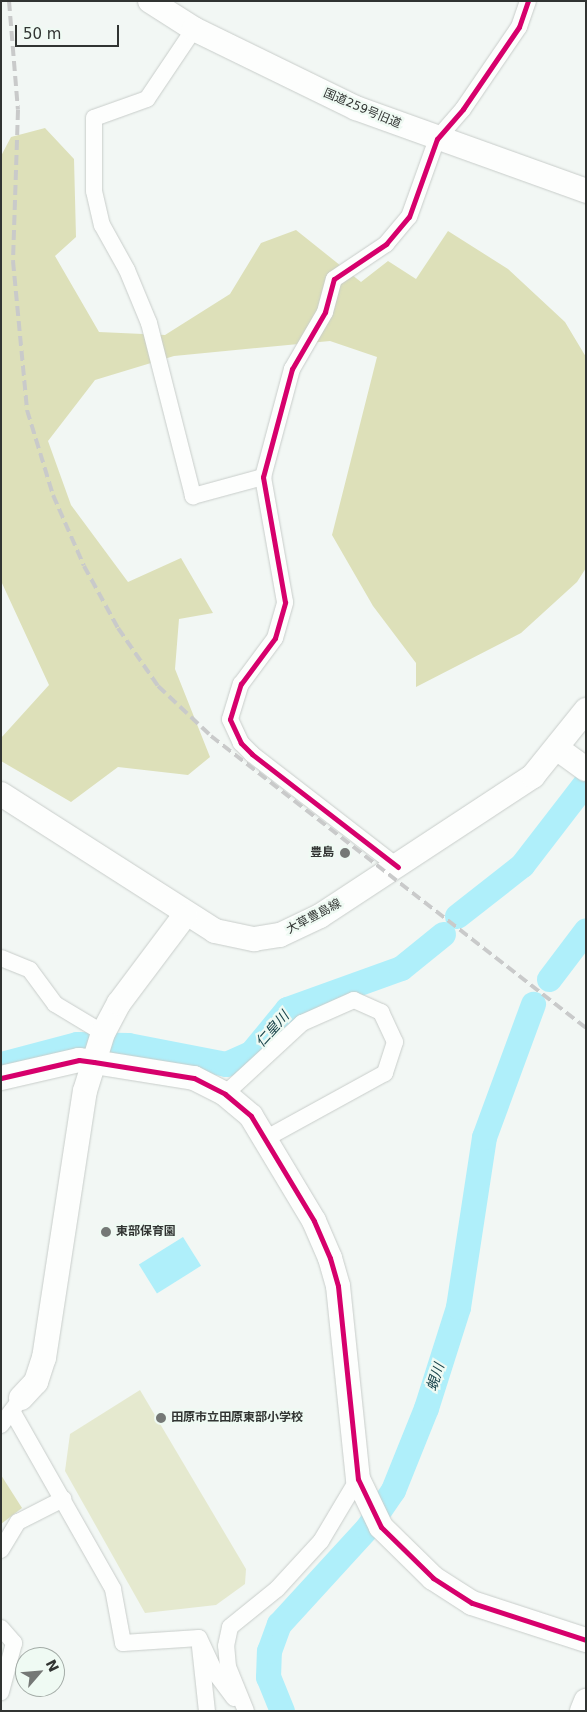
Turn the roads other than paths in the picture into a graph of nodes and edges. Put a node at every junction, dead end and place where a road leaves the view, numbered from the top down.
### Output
1 (150, 1) edge
2 (528, 1) edge
3 (194, 29) junction
4 (437, 139) junction
5 (586, 191) edge
6 (263, 477) junction
7 (586, 710) edge
8 (573, 759) edge
9 (1, 794) edge
10 (398, 867) junction
11 (185, 915) junction
12 (1, 958) edge
13 (103, 1033) junction
14 (94, 1062) junction
15 (1, 1078) edge
16 (225, 1094) junction
17 (267, 1138) junction
18 (17, 1404) junction
19 (1, 1425) edge
20 (358, 1479) junction
21 (63, 1499) junction
22 (1, 1550) edge
23 (1, 1628) edge
24 (199, 1638) junction
25 (586, 1640) edge
26 (1, 1692) edge
27 (586, 1701) edge
28 (243, 1706) edge
29 (207, 1711) edge
30 (582, 1711) edge

1 - 3 street, 国道259号旧道
2 - 4 street
3 - 4 street, 国道259号旧道
3 - 6 street
4 - 5 street, 国道259号旧道
4 - 6 street
6 - 10 street
7 - 8 street, 大草豊島線
8 - 10 street, 大草豊島線
9 - 11 street, 大草豊島線
10 - 11 street, 大草豊島線
11 - 13 street
12 - 13 street
13 - 14 street
14 - 15 street
14 - 16 street
14 - 18 street
16 - 17 street
16 - 17 street
17 - 20 street
18 - 19 street
18 - 21 street
20 - 25 street
20 - 28 street
21 - 22 street
21 - 24 street
23 - 26 street
24 - 28 street
24 - 29 street
27 - 30 street

